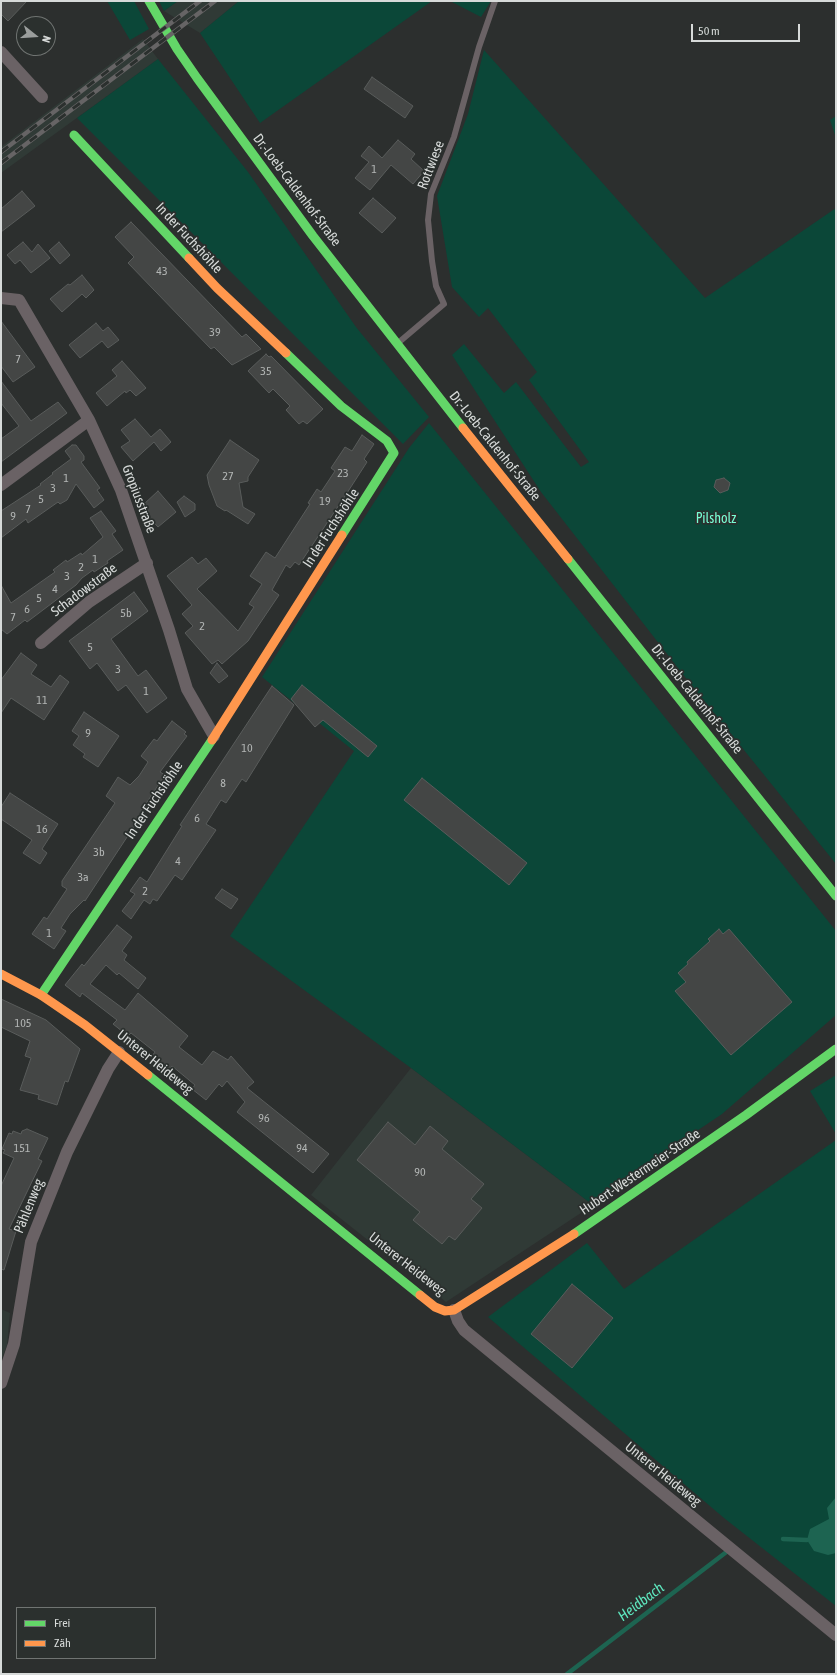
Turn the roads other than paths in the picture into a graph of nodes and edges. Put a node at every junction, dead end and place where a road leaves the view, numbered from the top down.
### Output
1 (149, 1) edge
2 (495, 1) edge
3 (1, 52) edge
4 (42, 97) dead end
5 (74, 135) dead end
6 (1, 298) edge
7 (397, 344) junction
8 (89, 420) junction
9 (1, 485) edge
10 (147, 563) junction
11 (41, 643) dead end
12 (214, 736) junction
13 (836, 896) edge
14 (1, 974) edge
15 (41, 995) junction
16 (836, 1049) edge
17 (119, 1052) junction
18 (454, 1310) junction
19 (1, 1383) edge
20 (836, 1635) edge

1 - 7 street, Dr.-Loeb-Caldenhof-Straße
2 - 7 lane, Rottwiese
3 - 4 street
5 - 12 street, In der Fuchshöhle
6 - 8 street, Gropiusstraße
7 - 13 street, Dr.-Loeb-Caldenhof-Straße
8 - 9 street
8 - 10 street, Gropiusstraße
10 - 11 street, Schadowstraße
10 - 12 street, Gropiusstraße
12 - 15 street, In der Fuchshöhle
14 - 15 street, Unterer Heideweg
15 - 17 street, Unterer Heideweg
16 - 18 street, Hubert-Westermeier-Straße
17 - 18 street, Unterer Heideweg
17 - 19 street, Pählenweg
18 - 20 street, Unterer Heideweg

